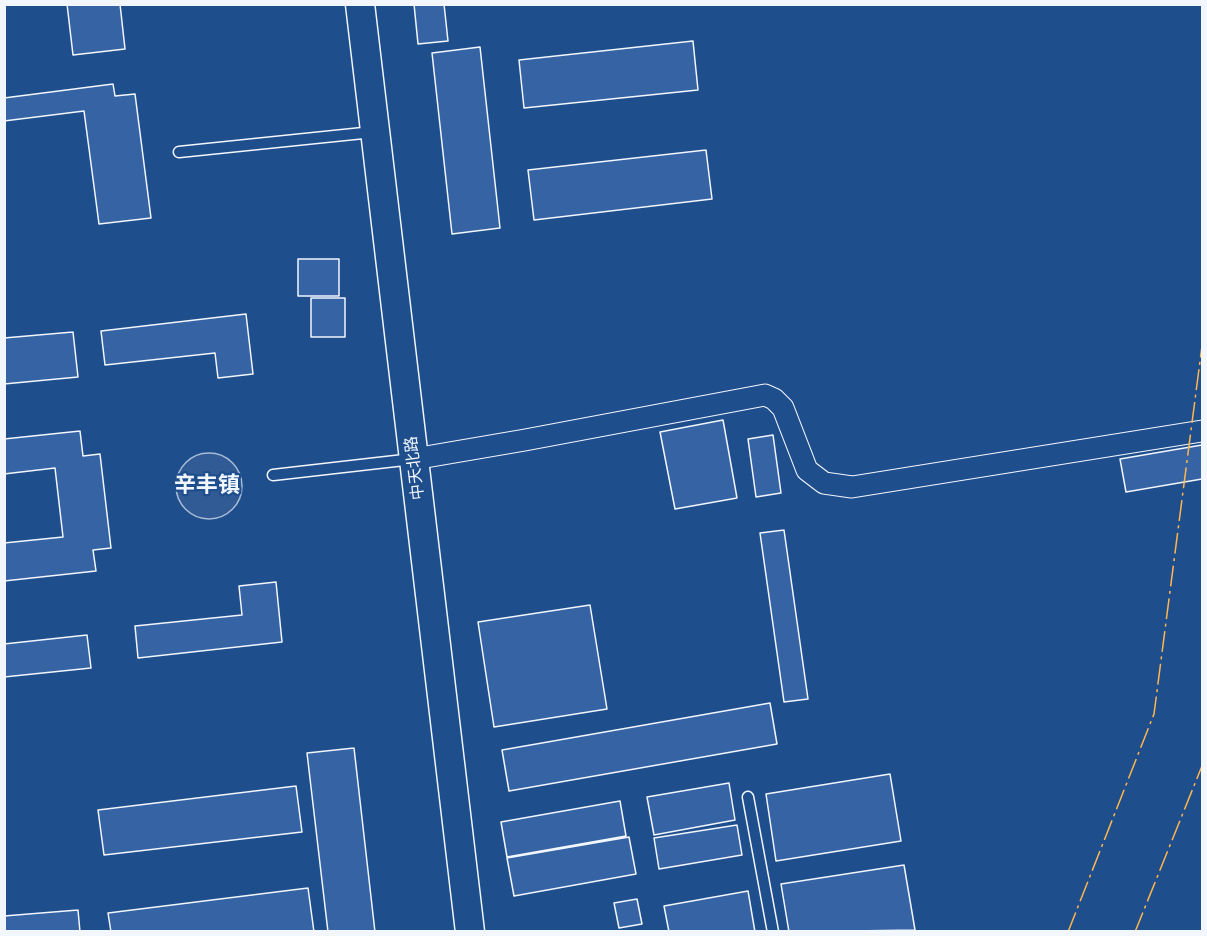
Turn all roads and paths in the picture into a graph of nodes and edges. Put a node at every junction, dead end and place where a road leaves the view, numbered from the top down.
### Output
1 (360, 4) edge
2 (375, 132) junction
3 (179, 152) dead end
4 (1203, 431) edge
5 (414, 459) junction
6 (273, 475) dead end
7 (748, 797) dead end
8 (470, 932) edge
9 (773, 932) edge

1 - 2 main road, 中天北路
2 - 3 lane
2 - 5 main road, 中天北路
4 - 5 street
5 - 6 lane
5 - 8 main road, 中天北路
7 - 9 lane

